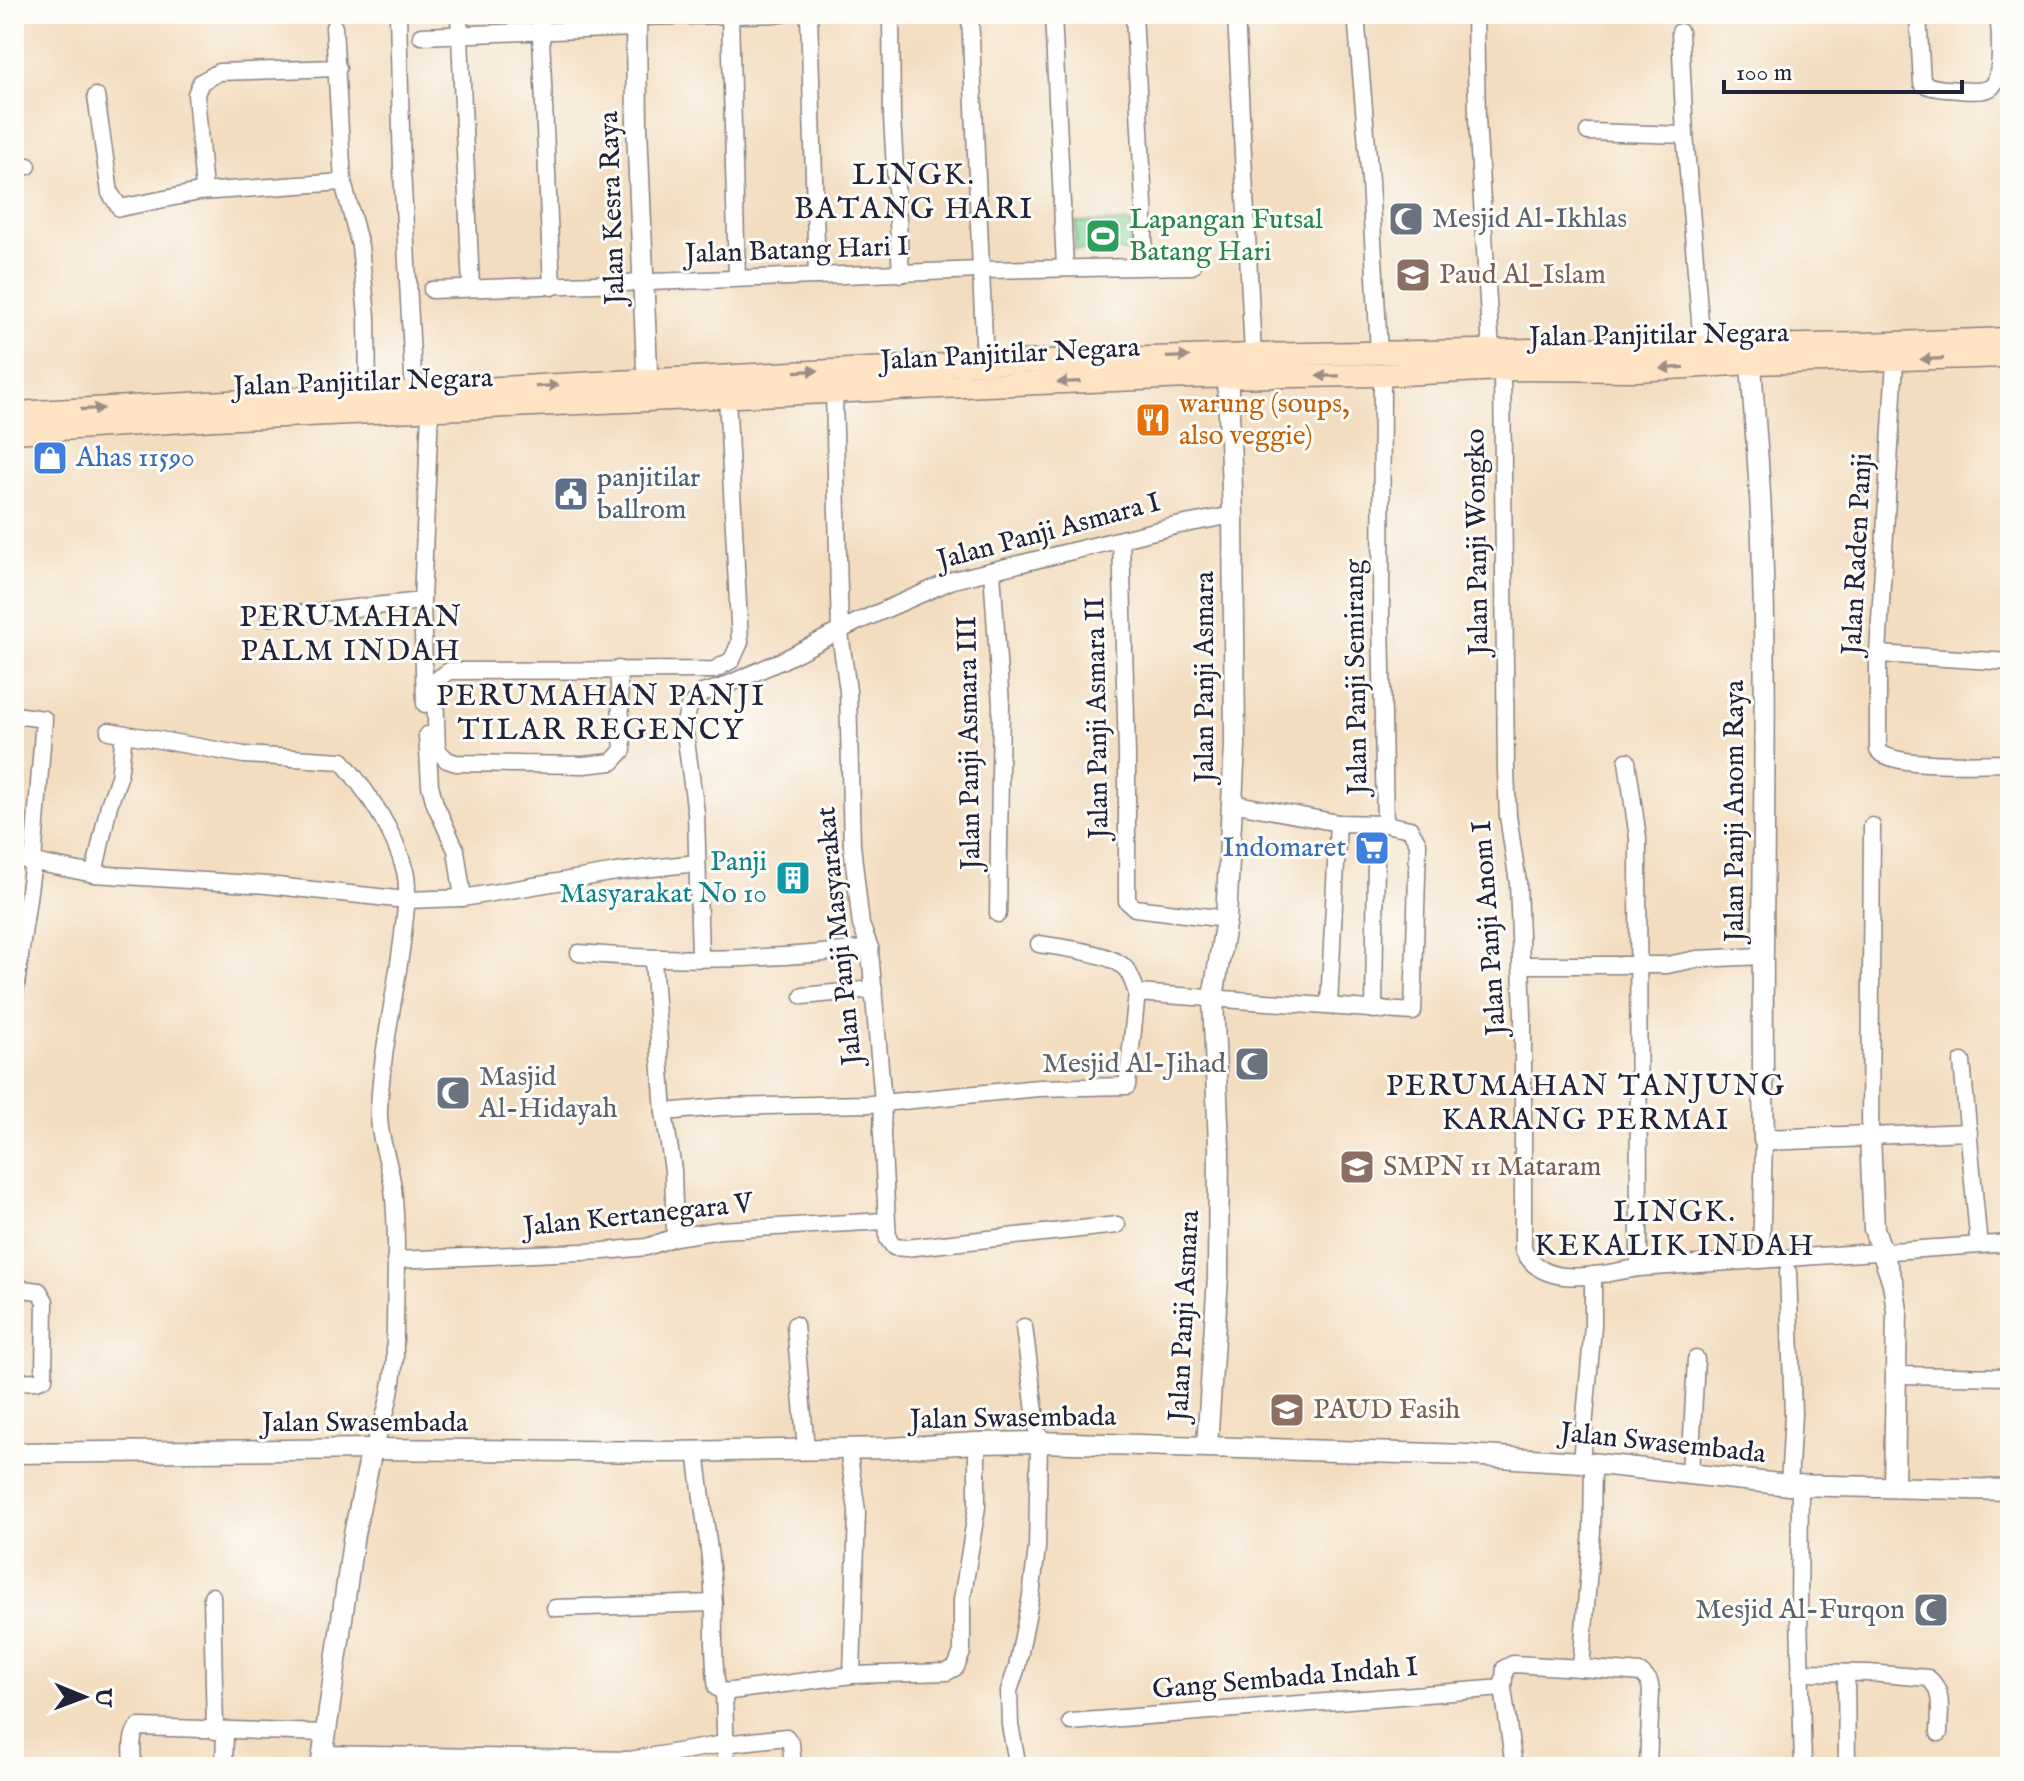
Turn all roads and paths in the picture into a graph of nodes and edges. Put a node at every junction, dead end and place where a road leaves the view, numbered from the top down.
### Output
1 (398, 14) edge
2 (459, 14) edge
3 (730, 14) edge
4 (782, 14) edge
5 (809, 14) edge
6 (891, 14) edge
7 (970, 14) edge
8 (1053, 14) edge
9 (1134, 14) edge
10 (1236, 14) edge
11 (1356, 14) edge
12 (1475, 14) edge
13 (1918, 14) edge
14 (1998, 14) edge
15 (636, 20) edge
16 (541, 22) edge
17 (334, 27) dead end
18 (1680, 32) dead end
19 (460, 34) junction
20 (421, 36) dead end
21 (338, 68) junction
22 (96, 96) dead end
23 (1588, 132) dead end
24 (1685, 135) junction
25 (343, 182) junction
26 (204, 191) junction
27 (1144, 266) junction
28 (1192, 266) dead end
29 (1065, 267) junction
30 (982, 270) junction
31 (901, 274) junction
32 (817, 276) junction
33 (737, 278) junction
34 (644, 284) junction
35 (552, 287) junction
36 (471, 288) junction
37 (432, 290) dead end
38 (2010, 339) edge
39 (1702, 346) junction
40 (1253, 355) junction
41 (2010, 356) edge
42 (1497, 360) junction
43 (1895, 360) junction
44 (985, 363) junction
45 (1751, 363) junction
46 (1380, 364) junction
47 (1227, 366) junction
48 (648, 390) junction
49 (834, 393) junction
50 (368, 394) junction
51 (727, 396) junction
52 (422, 402) junction
53 (14, 413) edge
54 (14, 432) edge
55 (1233, 515) junction
56 (1121, 539) junction
57 (992, 571) junction
58 (422, 601) junction
59 (269, 617) dead end
60 (840, 633) junction
61 (1878, 654) junction
62 (2010, 662) edge
63 (618, 669) junction
64 (1506, 714) joint
65 (14, 715) edge
66 (1627, 761) dead end
67 (2010, 763) edge
68 (1232, 803) junction
69 (1338, 823) junction
70 (1385, 824) junction
71 (1872, 826) dead end
72 (1376, 856) dead end
73 (14, 858) edge
74 (33, 862) junction
75 (697, 863) junction
76 (94, 874) junction
77 (463, 898) junction
78 (406, 900) junction
79 (998, 914) dead end
80 (1226, 919) junction
81 (1039, 944) dead end
82 (870, 948) junction
83 (579, 953) dead end
84 (1763, 956) junction
85 (700, 957) junction
86 (653, 960) junction
87 (1639, 964) junction
88 (1521, 965) junction
89 (874, 989) junction
90 (1137, 993) junction
91 (803, 996) dead end
92 (1213, 998) junction
93 (14, 1000) edge
94 (1329, 1006) junction
95 (1374, 1010) junction
96 (1962, 1062) dead end
97 (883, 1102) junction
98 (664, 1112) junction
99 (1969, 1132) junction
100 (1870, 1136) junction
101 (1764, 1140) junction
102 (886, 1221) junction
103 (1117, 1225) dead end
104 (1978, 1236) dead end
105 (675, 1237) junction
106 (2010, 1243) edge
107 (1884, 1253) junction
108 (395, 1260) junction
109 (1761, 1260) junction
110 (1639, 1268) junction
111 (1788, 1272) dead end
112 (1593, 1275) junction
113 (14, 1288) edge
114 (795, 1325) dead end
115 (1024, 1327) dead end
116 (1696, 1359) dead end
117 (1897, 1375) junction
118 (2010, 1377) edge
119 (14, 1382) edge
120 (1039, 1442) junction
121 (977, 1443) junction
122 (1207, 1446) junction
123 (372, 1449) junction
124 (806, 1449) junction
125 (848, 1449) junction
126 (696, 1450) junction
127 (14, 1453) edge
128 (1587, 1463) junction
129 (1690, 1474) junction
130 (1794, 1485) junction
131 (1894, 1486) junction
132 (2010, 1490) edge
133 (212, 1596) dead end
134 (714, 1603) junction
135 (555, 1608) dead end
136 (1581, 1668) junction
137 (1800, 1672) junction
138 (1846, 1673) junction
139 (852, 1675) junction
140 (1503, 1688) junction
141 (724, 1692) junction
142 (1071, 1722) dead end
143 (220, 1731) junction
144 (1939, 1733) dead end
145 (724, 1744) junction
146 (322, 1751) edge
147 (133, 1767) edge
148 (224, 1767) edge
149 (726, 1767) edge
150 (793, 1767) edge
151 (1018, 1767) edge
152 (1513, 1767) edge
153 (1648, 1767) edge
154 (1803, 1767) edge
155 (1847, 1767) edge

1 - 52 street
2 - 19 street
3 - 4 street
3 - 15 street
3 - 33 street
5 - 32 street
6 - 31 street
7 - 30 street
8 - 29 street
9 - 27 street
10 - 40 street
11 - 46 street, Jalan Panji Semirang
12 - 42 street, Jalan Panji Wongko
13 - 14 street
15 - 16 street
15 - 34 street, Jalan Kesra Raya
16 - 19 street
16 - 35 street
17 - 21 street
18 - 24 street
19 - 20 street
19 - 36 street
21 - 25 street
21 - 26 street
22 - 26 street
23 - 24 street
24 - 39 street
25 - 26 street
25 - 50 street
27 - 28 street, Jalan Batang Hari I
27 - 29 street, Jalan Batang Hari I
29 - 30 street, Jalan Batang Hari I
30 - 31 street, Jalan Batang Hari I
30 - 44 street
31 - 32 street, Jalan Batang Hari I
32 - 33 street, Jalan Batang Hari I
33 - 34 street, Jalan Batang Hari I
34 - 35 street, Jalan Batang Hari I
34 - 48 street, Jalan Kesra Raya
35 - 36 street, Jalan Batang Hari I
36 - 37 street, Jalan Batang Hari I
38 - 39 main road
39 - 42 main road
40 - 46 main road
40 - 47 main road
41 -> 43 main road, Jalan Panjitilar Negara
45 -> 42 main road, Jalan Panjitilar Negara
42 - 46 main road, Jalan Panjitilar Negara
42 - 64 street, Jalan Panji Wongko
43 - 45 main road, Jalan Panjitilar Negara
43 - 61 street, Jalan Raden Panji
44 -> 47 main road
48 -> 44 main road
45 - 84 street, Jalan Panji Anom Raya
46 -> 47 main road, Jalan Panjitilar Negara
46 - 70 street, Jalan Panji Semirang
47 -> 49 main road, Jalan Panjitilar Negara
47 - 55 street, Jalan Panji Asmara
48 - 51 main road, Jalan Panjitilar Negara
48 - 52 main road, Jalan Panjitilar Negara
49 - 51 main road, Jalan Panjitilar Negara
49 - 60 street, Jalan Panji Masyarakat
50 - 52 main road
53 -> 50 main road
51 - 63 street
52 - 54 main road, Jalan Panjitilar Negara
52 - 58 street
55 - 56 street, Jalan Panji Asmara I
55 - 68 street, Jalan Panji Asmara
56 - 57 street, Jalan Panji Asmara I
56 - 80 street, Jalan Panji Asmara II
57 - 60 street, Jalan Panji Asmara I
57 - 79 street, Jalan Panji Asmara III
58 - 59 street
58 - 77 street
60 - 75 street, Jalan Panji Asmara I
60 - 82 street, Jalan Panji Masyarakat
61 - 62 street
61 - 67 street, Jalan Raden Panji
63 - 63 street
64 - 88 street, Jalan Panji Anom I
65 - 74 street
66 - 87 street
68 - 69 street, Jalan Panji Semirang
68 - 80 street, Jalan Panji Asmara
69 - 70 street, Jalan Panji Semirang
69 - 94 street
70 - 95 street
71 - 100 street
72 - 95 street
73 - 74 street
74 - 76 street
74 - 93 street
75 - 77 street
75 - 85 street
76 - 78 street
76 - 78 street
77 - 78 street
78 - 108 street
80 - 92 street, Jalan Panji Asmara
81 - 90 street
82 - 85 street
82 - 89 street, Jalan Panji Masyarakat
83 - 86 street
84 - 87 street
84 - 101 street, Jalan Panji Anom Raya
85 - 86 street
86 - 98 street
87 - 88 street
87 - 110 street
88 - 112 street, Jalan Panji Anom I
89 - 91 street
89 - 97 street, Jalan Panji Masyarakat
90 - 92 street
90 - 97 street
92 - 94 street
92 - 122 street, Jalan Panji Asmara
94 - 95 street
96 - 99 street
97 - 98 street
97 - 102 street, Jalan Panji Masyarakat
98 - 105 street
99 - 100 street
99 - 104 street
100 - 101 street
100 - 107 street
101 - 109 street, Jalan Panji Anom Raya
102 - 103 street
102 - 105 street, Jalan Kertanegara V
105 - 108 street, Jalan Kertanegara V
106 - 107 street, Jalan Panji Anom I
107 - 109 street, Jalan Panji Anom I
107 - 117 street
108 - 123 street
109 - 110 street, Jalan Panji Anom I
110 - 112 street, Jalan Panji Anom I
111 - 130 street
112 - 128 street
113 - 119 street
114 - 124 street
115 - 120 street
116 - 129 street
117 - 118 street
117 - 131 street
120 - 121 street, Jalan Swasembada
120 - 122 street, Jalan Swasembada
120 - 151 street
121 - 125 street, Jalan Swasembada
121 - 139 street
122 - 128 street, Jalan Swasembada
123 - 126 street, Jalan Swasembada
123 - 127 street, Jalan Swasembada
123 - 146 street
124 - 125 street, Jalan Swasembada
124 - 126 street, Jalan Swasembada
125 - 139 street
126 - 134 street
128 - 129 street, Jalan Swasembada
128 - 136 street
129 - 130 street, Jalan Swasembada
130 - 131 street, Jalan Swasembada
130 - 137 street
131 - 132 street, Jalan Swasembada
133 - 143 street
134 - 135 street
134 - 141 street
136 - 140 street
136 - 153 street
137 - 138 street
137 - 154 street
138 - 144 street
138 - 155 street
139 - 141 street
140 - 142 street, Gang Sembada Indah I
140 - 152 street
141 - 145 street
143 - 146 street
143 - 147 street
143 - 148 street
145 - 146 street
145 - 149 street
145 - 150 street

